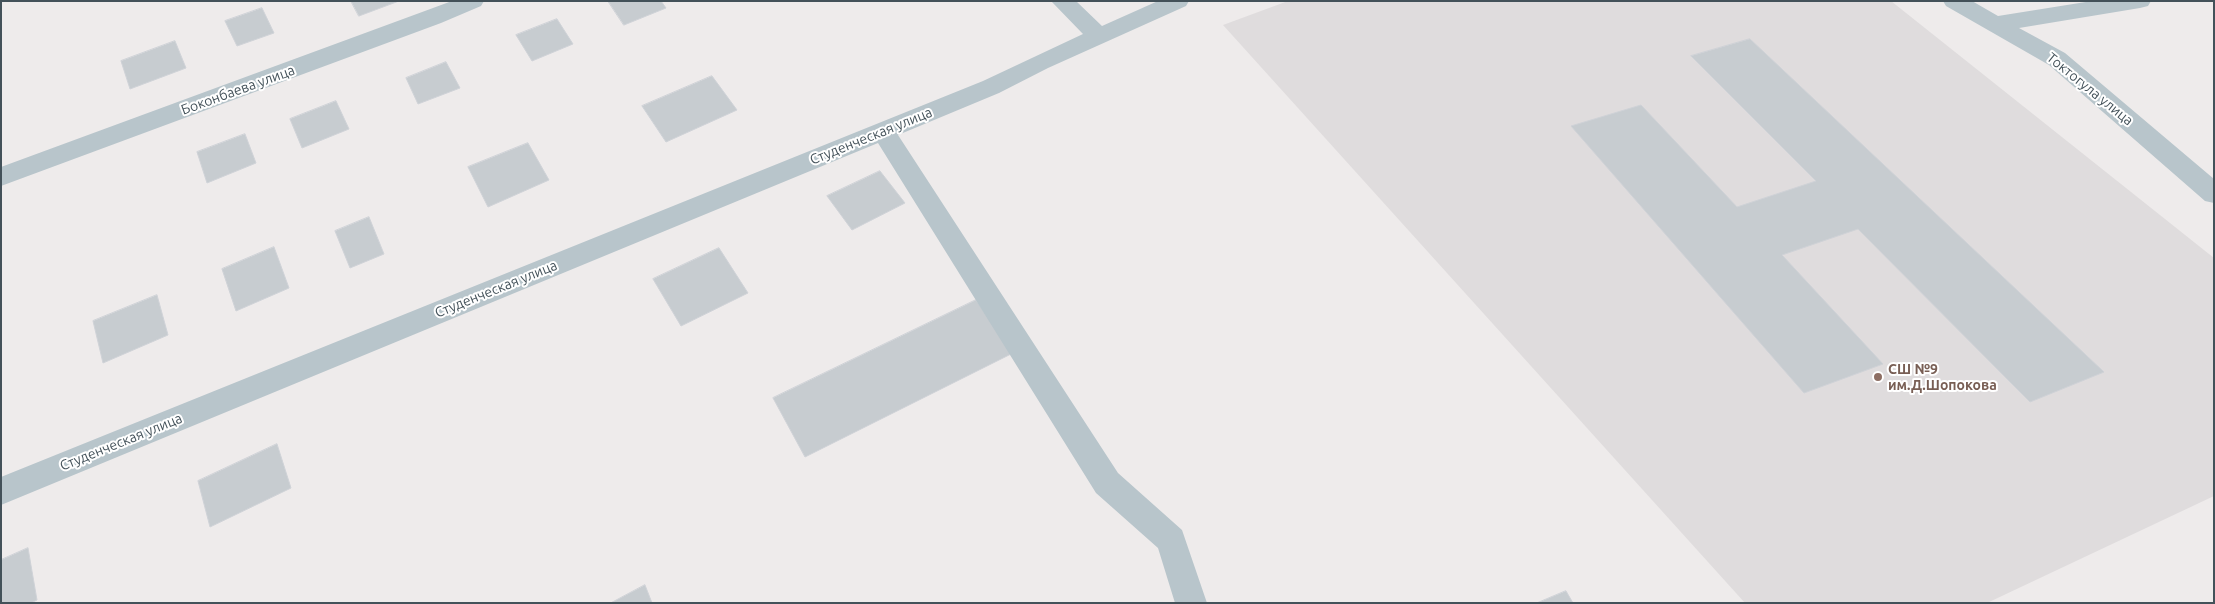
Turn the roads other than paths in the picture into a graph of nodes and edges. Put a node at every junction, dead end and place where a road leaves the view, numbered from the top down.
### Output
1 (473, 1) edge
2 (1062, 1) edge
3 (1178, 1) edge
4 (1954, 1) edge
5 (2140, 1) edge
6 (1995, 24) junction
7 (1099, 36) junction
8 (883, 131) junction
9 (1, 177) edge
10 (2214, 194) edge
11 (1, 491) edge
12 (1191, 603) edge

1 - 9 street, Боконбаева улица
2 - 7 street
3 - 7 street
4 - 6 street, Токтогула улица
5 - 6 street
6 - 10 street, Токтогула улица
7 - 8 street, Студенческая улица
8 - 11 street, Студенческая улица
8 - 12 street

